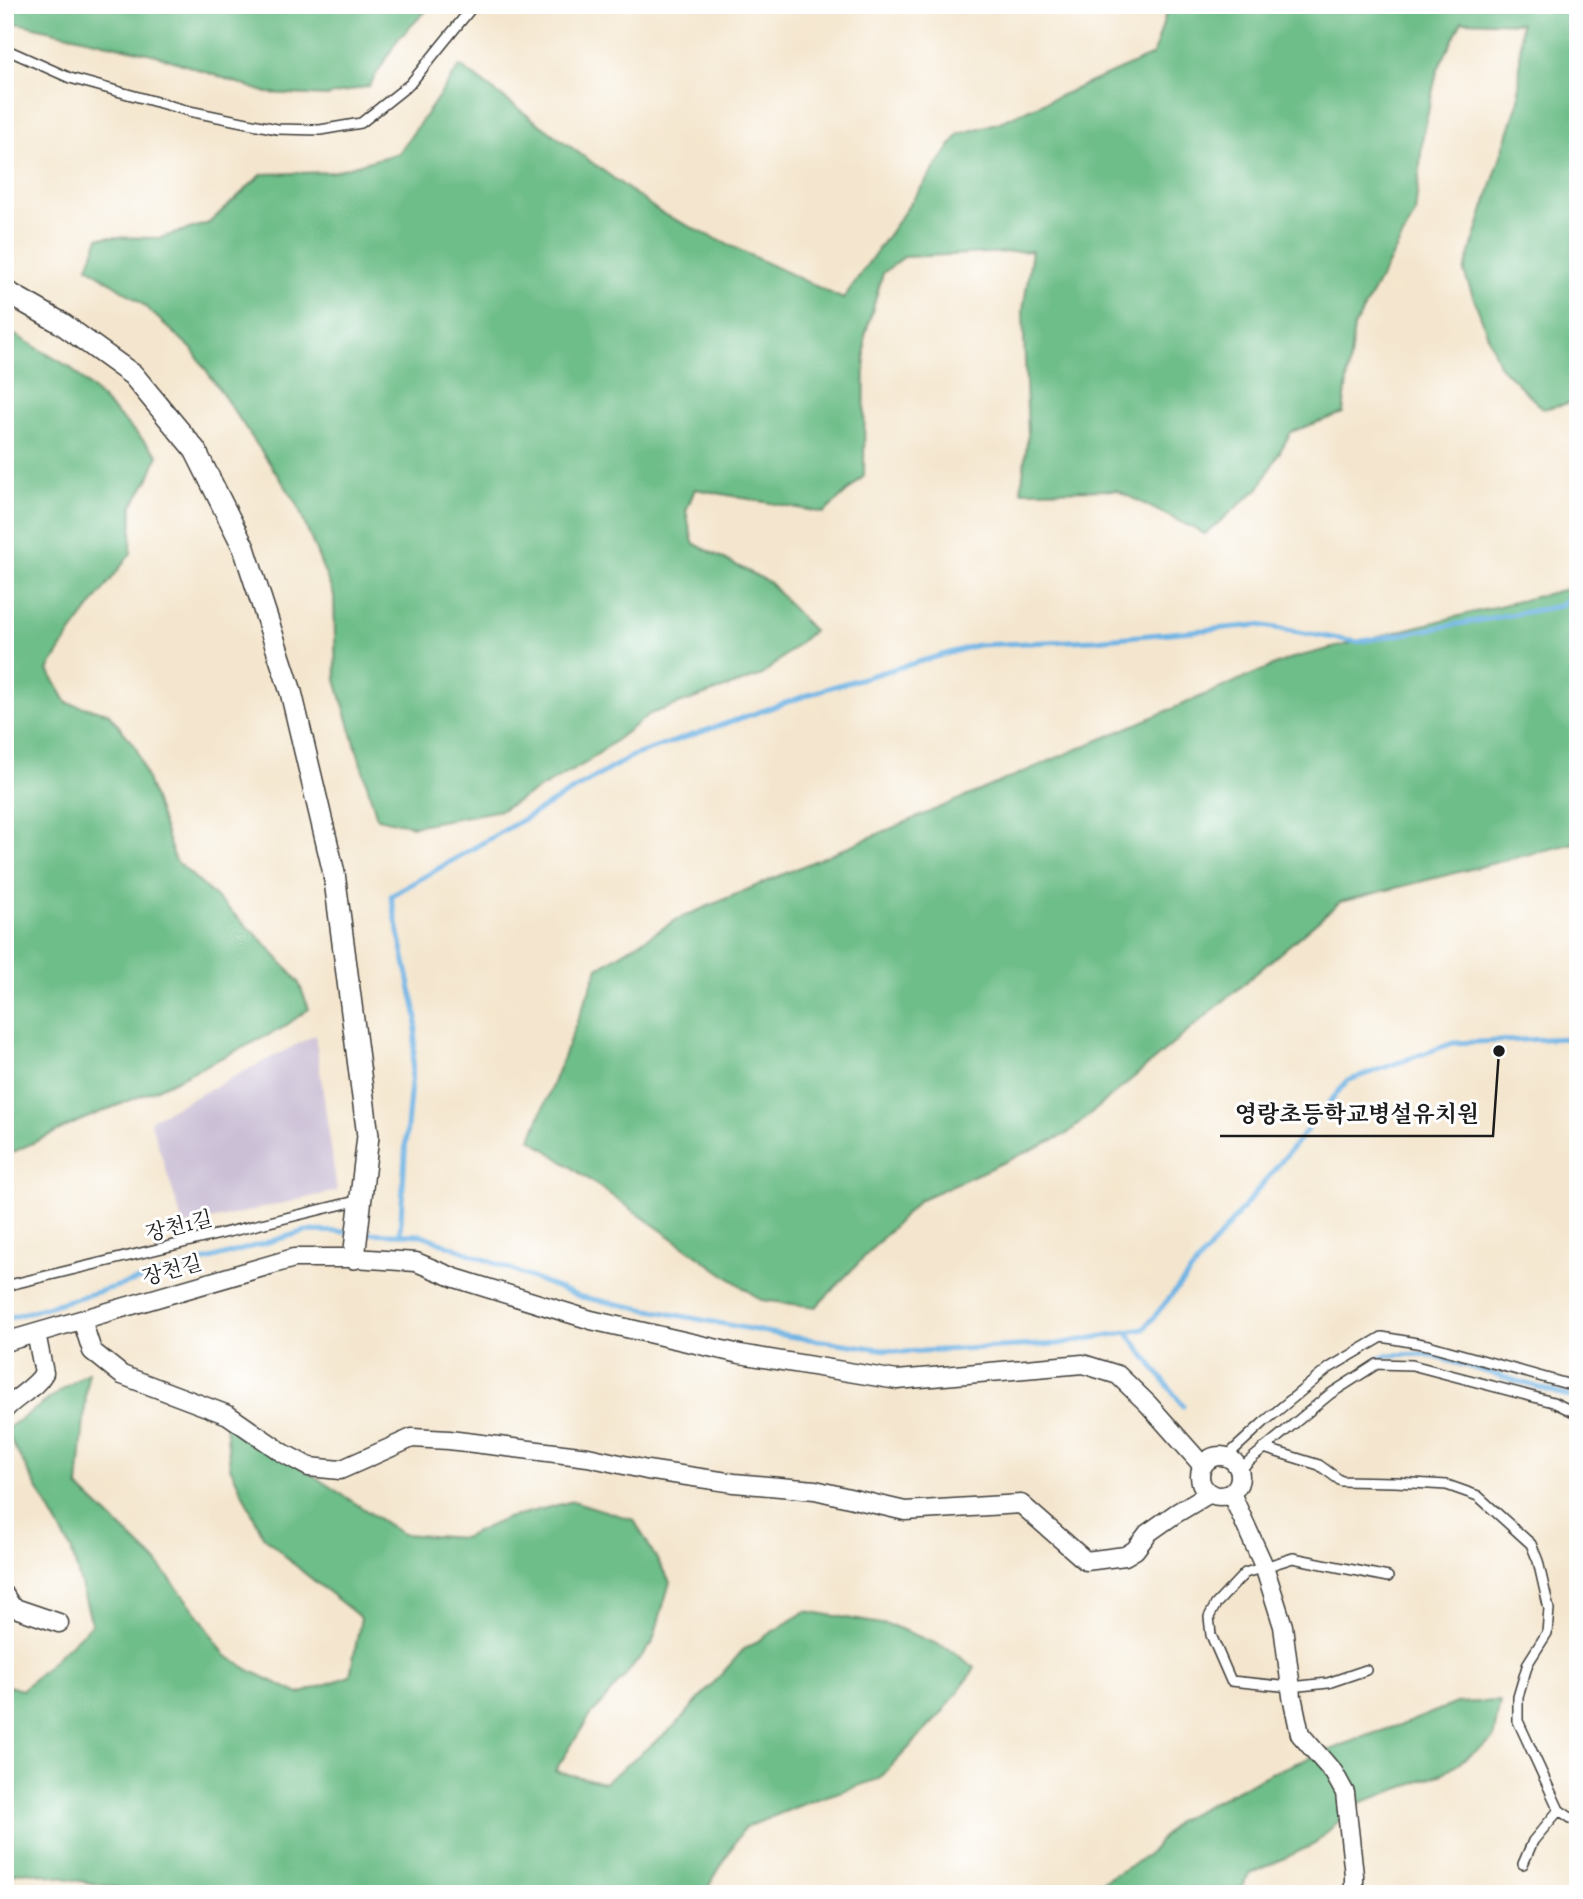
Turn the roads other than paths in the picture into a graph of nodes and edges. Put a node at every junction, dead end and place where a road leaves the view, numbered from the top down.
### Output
1 (474, 5) edge
2 (5, 49) edge
3 (5, 291) edge
4 (360, 1206) junction
5 (355, 1253) junction
6 (5, 1286) edge
7 (82, 1320) junction
8 (36, 1333) junction
9 (5, 1342) edge
10 (1578, 1387) edge
11 (5, 1409) edge
12 (1578, 1414) edge
13 (1264, 1448) junction
14 (1227, 1456) junction
15 (1202, 1466) junction
16 (1240, 1471) junction
17 (1210, 1493) junction
18 (1231, 1493) junction
19 (1264, 1566) junction
20 (1388, 1577) dead end
21 (5, 1596) edge
22 (59, 1623) dead end
23 (1366, 1670) dead end
24 (1291, 1687) junction
25 (1559, 1810) junction
26 (1578, 1823) edge
27 (1523, 1864) dead end
28 (1354, 1894) edge

1 - 2 lane
3 - 4 street
4 - 5 street
4 - 6 lane, 장천1길
5 - 7 street, 장천길
5 - 15 street, 장천길
7 - 8 street, 장천길
7 - 17 street
8 - 9 street, 장천길
8 - 11 street
10 - 14 lane
12 - 13 lane
13 - 16 lane
13 - 25 lane
14 - 15 street
14 - 16 street
15 - 17 street
16 - 18 street
17 - 18 street
18 - 19 street
19 - 20 lane
19 - 24 street
19 - 24 lane
21 - 22 street
23 - 24 lane
24 - 28 street
25 - 26 lane
25 - 27 lane

